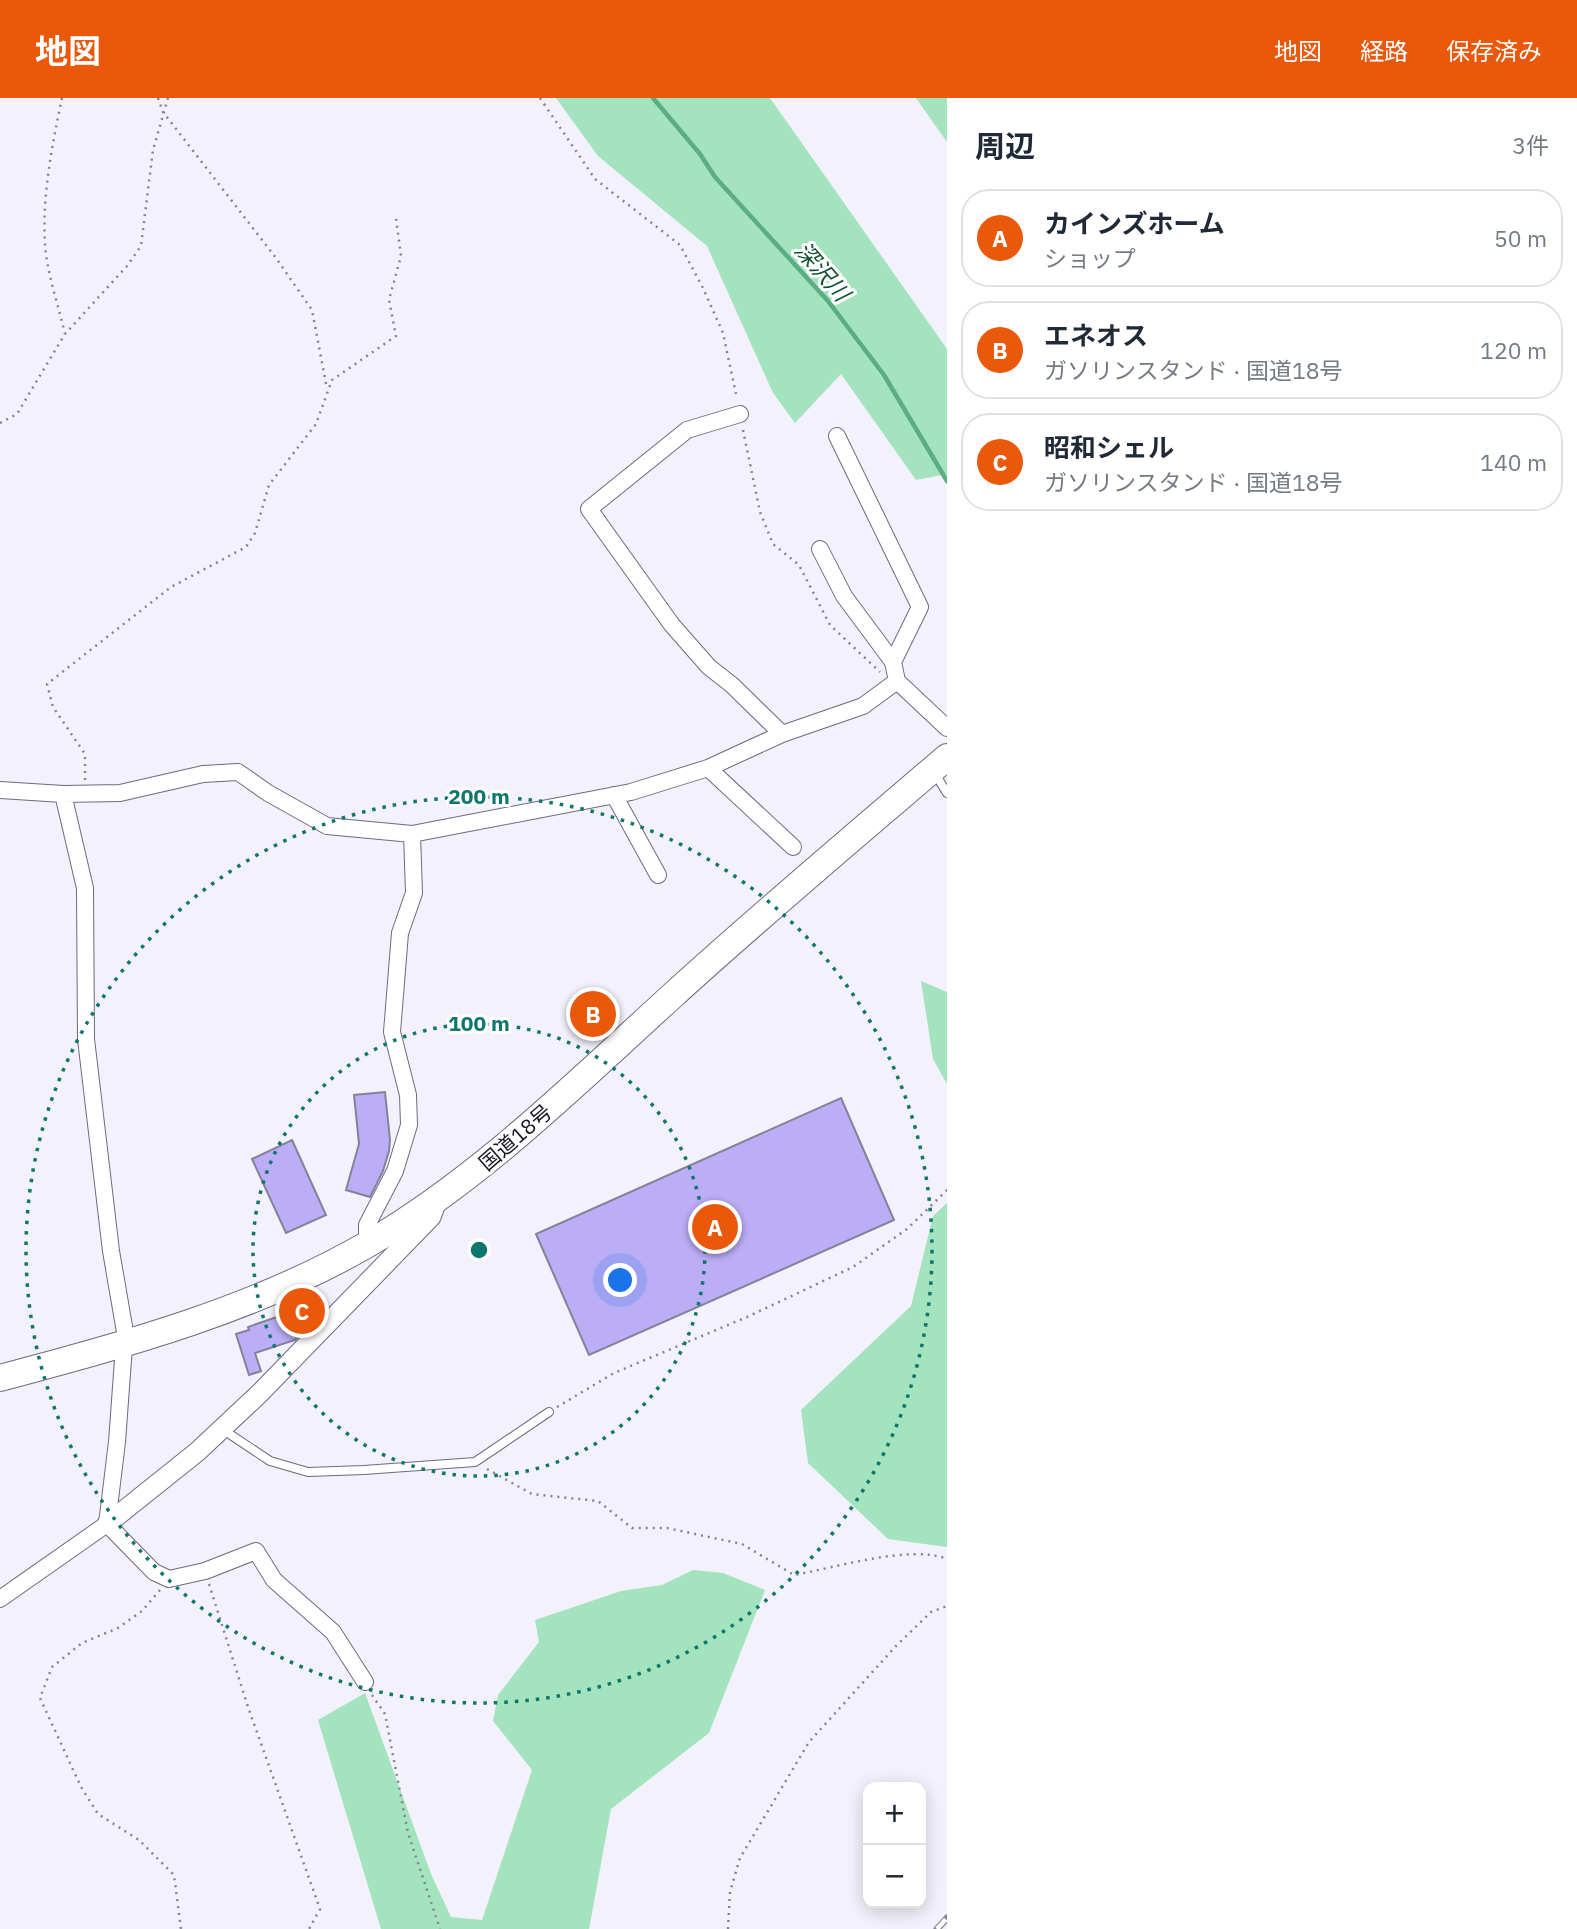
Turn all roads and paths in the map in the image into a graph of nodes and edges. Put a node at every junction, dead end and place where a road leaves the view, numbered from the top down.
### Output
1 (62, 98) edge
2 (158, 98) edge
3 (168, 98) edge
4 (540, 98) edge
5 (163, 112) junction
6 (396, 218) dead end
7 (65, 334) junction
8 (327, 392) junction
9 (740, 414) junction
10 (0, 423) edge
11 (837, 436) dead end
12 (820, 549) dead end
13 (893, 662) junction
14 (897, 681) junction
15 (947, 728) edge
16 (782, 734) junction
17 (940, 763) edge
18 (708, 768) junction
19 (0, 790) edge
20 (947, 793) edge
21 (63, 794) junction
22 (85, 794) junction
23 (614, 795) junction
24 (412, 834) junction
25 (793, 847) dead end
26 (658, 875) dead end
27 (947, 1190) edge
28 (437, 1200) junction
29 (367, 1244) junction
30 (370, 1280) junction
31 (125, 1343) junction
32 (0, 1378) edge
33 (549, 1412) joint
34 (222, 1429) junction
35 (475, 1462) junction
36 (107, 1524) junction
37 (947, 1559) edge
38 (205, 1571) junction
39 (169, 1579) junction
40 (0, 1599) edge
41 (947, 1606) edge
42 (365, 1682) joint
43 (181, 1929) edge
44 (309, 1929) edge
45 (440, 1929) edge
46 (728, 1929) edge

1 - 7 path
2 - 5 path
3 - 5 path
4 - 9 path
5 - 7 path
5 - 8 path
6 - 8 path
7 - 10 path
8 - 22 path
9 - 14 path
9 - 16 street
11 - 13 street
12 - 13 street
13 - 14 street
14 - 15 street
14 - 16 street
16 - 18 street
17 - 20 lane
17 - 28 highway, 国道18号
18 - 23 street
18 - 25 street
19 - 21 street
21 - 22 street
21 - 31 street
22 - 24 street
23 - 24 street
23 - 26 street
24 - 29 street
27 - 33 path
28 - 29 highway, 国道18号
28 - 30 street
29 - 30 street
29 - 31 highway, 国道18号
30 - 34 street
31 - 32 highway, 国道18号
31 - 36 street
33 - 35 lane
34 - 35 lane
34 - 36 street
35 - 37 path
36 - 39 street
36 - 40 street
38 - 39 street
38 - 42 street
38 - 44 path
39 - 43 path
41 - 46 path
42 - 45 path

